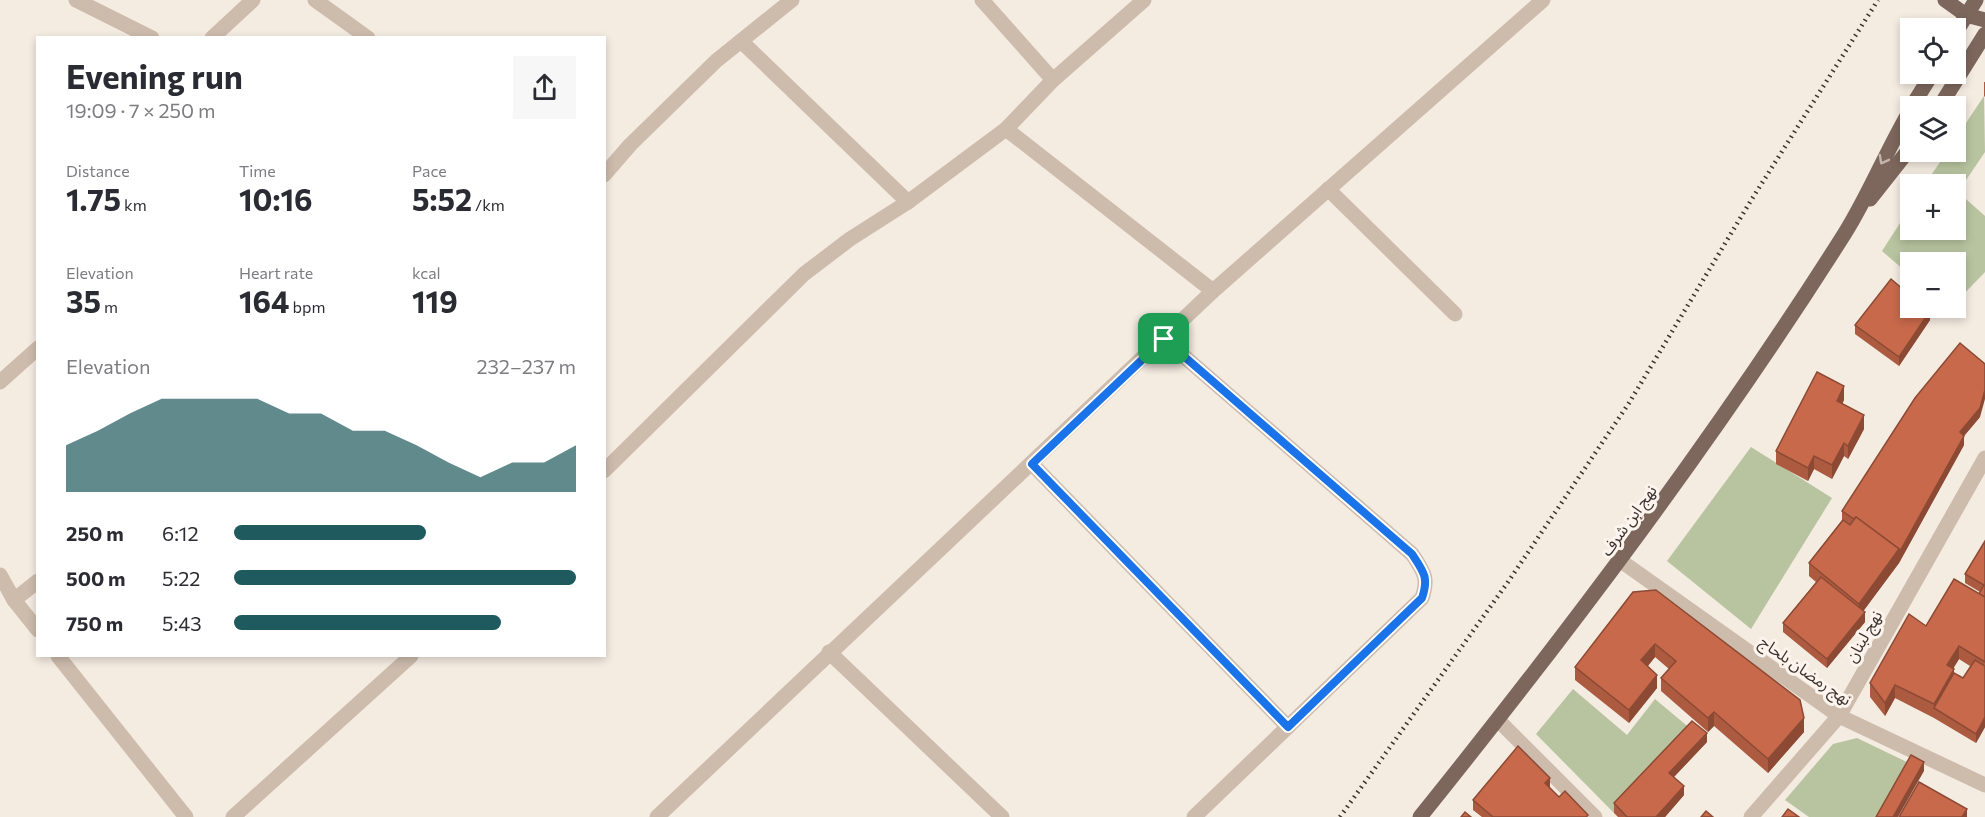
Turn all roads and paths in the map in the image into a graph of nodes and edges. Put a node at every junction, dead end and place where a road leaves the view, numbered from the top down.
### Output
1 (76, 0) edge
2 (254, 0) edge
3 (315, 0) edge
4 (982, 0) edge
5 (1144, 0) edge
6 (1542, 0) edge
7 (1945, 0) edge
8 (1976, 0) edge
9 (786, 2) edge
10 (1966, 15) junction
11 (1964, 18) edge
12 (1985, 20) edge
13 (1985, 34) edge
14 (148, 36) edge
15 (214, 36) edge
16 (365, 36) edge
17 (741, 41) junction
18 (1053, 80) junction
19 (1946, 96) edge
20 (1006, 129) junction
21 (1900, 130) edge
22 (1900, 161) edge
23 (606, 172) edge
24 (1328, 189) junction
25 (908, 202) junction
26 (1846, 230) junction
27 (1213, 291) junction
28 (1455, 314) dead end
29 (1164, 339) junction
30 (36, 350) edge
31 (0, 382) edge
32 (1985, 458) edge
33 (1032, 464) junction
34 (606, 469) edge
35 (1621, 561) junction
36 (0, 575) edge
37 (36, 583) edge
38 (14, 600) junction
39 (36, 628) edge
40 (829, 652) junction
41 (59, 657) edge
42 (410, 657) edge
43 (1839, 716) junction
44 (1498, 720) junction
45 (1288, 727) junction
46 (1985, 785) edge
47 (186, 817) edge
48 (233, 817) edge
49 (657, 817) edge
50 (1002, 817) edge
51 (1194, 817) edge
52 (1420, 817) edge
53 (1595, 817) edge
54 (1751, 817) edge

1 - 14 street
2 - 15 street
3 - 16 street
4 - 18 street
5 - 18 street
6 - 24 street
7 - 10 main road
8 - 10 main road
9 - 17 street
10 - 11 main road
10 - 12 main road
13 - 19 main road
17 - 23 street
17 - 25 street
18 - 20 street
20 - 25 street
20 - 27 street
21 -> 26 main road, نهج ابن شرف
22 - 26 main road, نهج ابن شرف
24 - 27 street
24 - 28 street
25 - 34 street
26 - 35 main road, نهج ابن شرف
27 - 29 street
29 - 33 street
29 - 45 street
30 - 31 street
32 - 43 street, نهج لبنان
33 - 40 street
33 - 45 street
35 - 43 street, نهج رمضان بلحاج
35 - 44 main road, نهج ابن شرف
36 - 38 street
37 - 38 street
38 - 39 street
40 - 49 street
40 - 50 street
41 - 47 street
42 - 48 street
43 - 46 street, نهج رمضان بلحاج
43 - 54 street, نهج لبنان
44 - 52 main road, نهج ابن شرف
44 - 53 street
45 - 51 street

